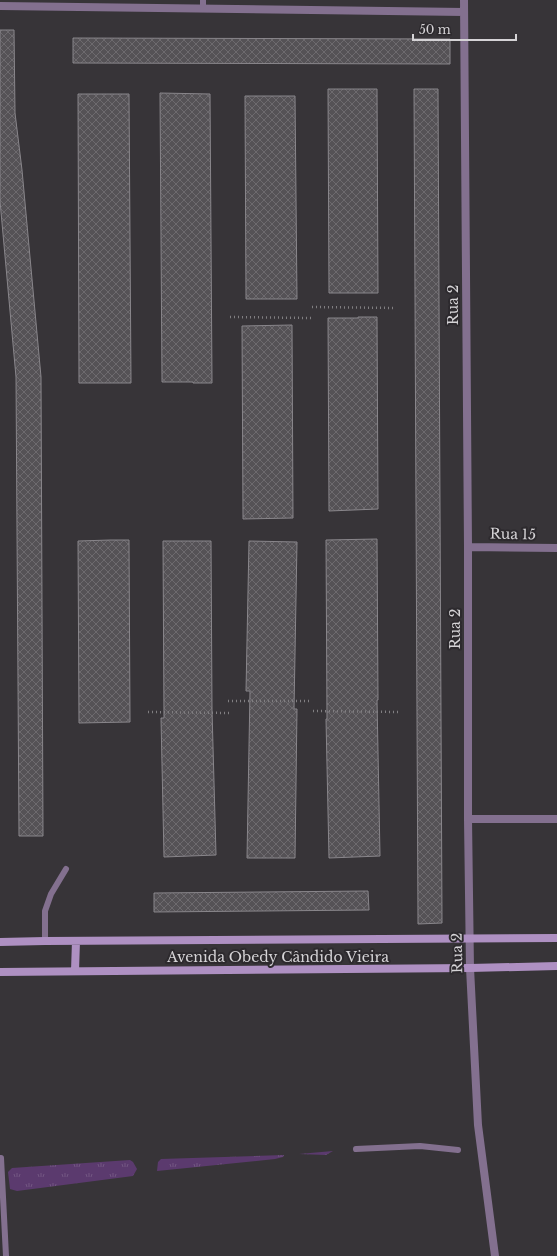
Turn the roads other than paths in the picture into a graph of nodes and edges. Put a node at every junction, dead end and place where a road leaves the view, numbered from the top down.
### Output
1 (464, 0) edge
2 (94, 4) edge
3 (203, 4) edge
4 (0, 6) edge
5 (464, 12) junction
6 (468, 547) junction
7 (557, 548) edge
8 (468, 819) junction
9 (557, 819) edge
10 (66, 870) dead end
11 (557, 938) edge
12 (470, 939) junction
13 (45, 941) junction
14 (76, 941) junction
15 (0, 942) edge
16 (557, 966) edge
17 (470, 968) junction
18 (75, 971) junction
19 (0, 972) edge
20 (356, 1149) dead end
21 (458, 1150) dead end
22 (1, 1158) dead end
23 (6, 1256) edge
24 (494, 1256) edge

1 - 5 street, Rua 2
2 - 3 street
2 - 4 street
3 - 5 street
5 - 6 street, Rua 2
6 - 7 street, Rua 15
6 - 8 street, Rua 2
8 - 9 street
8 - 12 street, Rua 2
10 - 13 lane
11 - 12 main road, Avenida Obedy Cândido Vieira
12 - 14 main road, Avenida Obedy Cândido Vieira
12 - 17 street, Rua 2
13 - 14 main road, Avenida Obedy Cândido Vieira
13 - 15 main road, Avenida Obedy Cândido Vieira
14 - 18 main road
16 - 17 main road, Avenida Obedy Cândido Vieira
17 - 18 main road, Avenida Obedy Cândido Vieira
17 - 24 street, Rua 2
18 - 19 main road, Avenida Obedy Cândido Vieira
20 - 21 lane
22 - 23 lane

